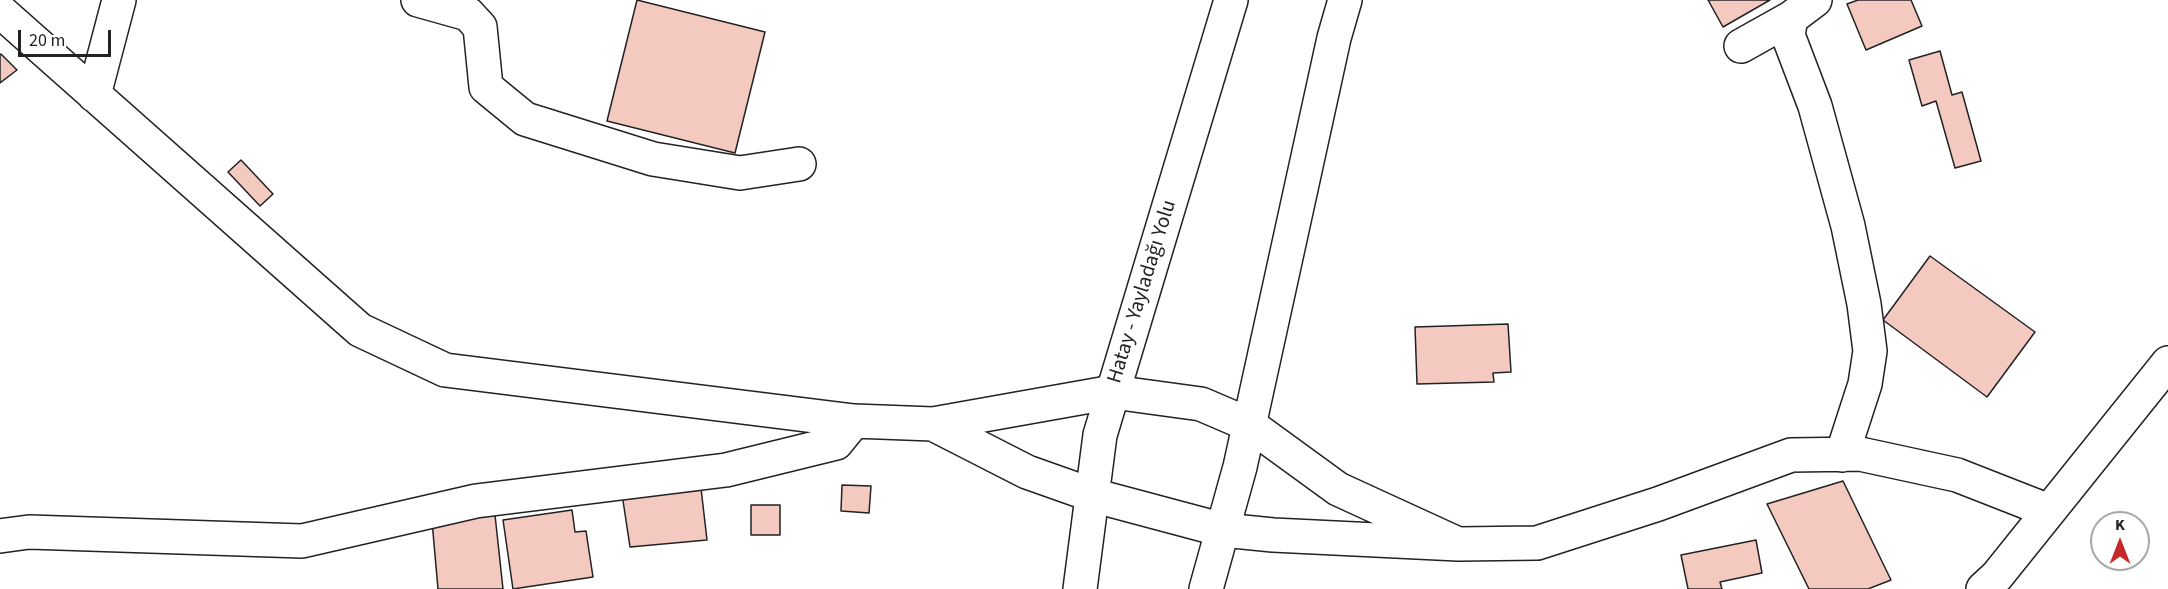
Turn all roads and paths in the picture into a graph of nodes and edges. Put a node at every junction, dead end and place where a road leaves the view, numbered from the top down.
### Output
1 (119, 0) edge
2 (418, 0) edge
3 (1231, 0) edge
4 (1345, 0) edge
5 (1803, 9) edge
6 (0, 11) edge
7 (1741, 45) dead end
8 (94, 95) junction
9 (799, 164) dead end
10 (2168, 363) edge
11 (1113, 392) junction
12 (854, 421) junction
13 (933, 424) junction
14 (1250, 425) junction
15 (1842, 455) junction
16 (1092, 495) junction
17 (2049, 511) junction
18 (1223, 530) junction
19 (0, 536) edge
20 (1458, 544) junction
21 (1080, 589) edge
22 (1206, 589) edge
23 (1983, 589) edge

1 - 8 main road
2 - 9 main road
3 - 11 main road, Hatay - Yayladağı Yolu
4 - 14 main road
5 - 7 main road
5 - 15 main road
6 - 8 main road
8 - 12 main road
10 - 17 main road
11 - 13 main road
11 - 14 main road
11 - 16 main road, Hatay - Yayladağı Yolu
12 - 13 main road
12 - 19 main road
13 - 16 main road
14 - 18 main road
14 - 20 main road
15 - 17 main road
15 - 20 main road
16 - 18 main road
16 - 21 main road, Hatay - Yayladağı Yolu
17 - 23 main road
18 - 20 main road
18 - 22 main road

